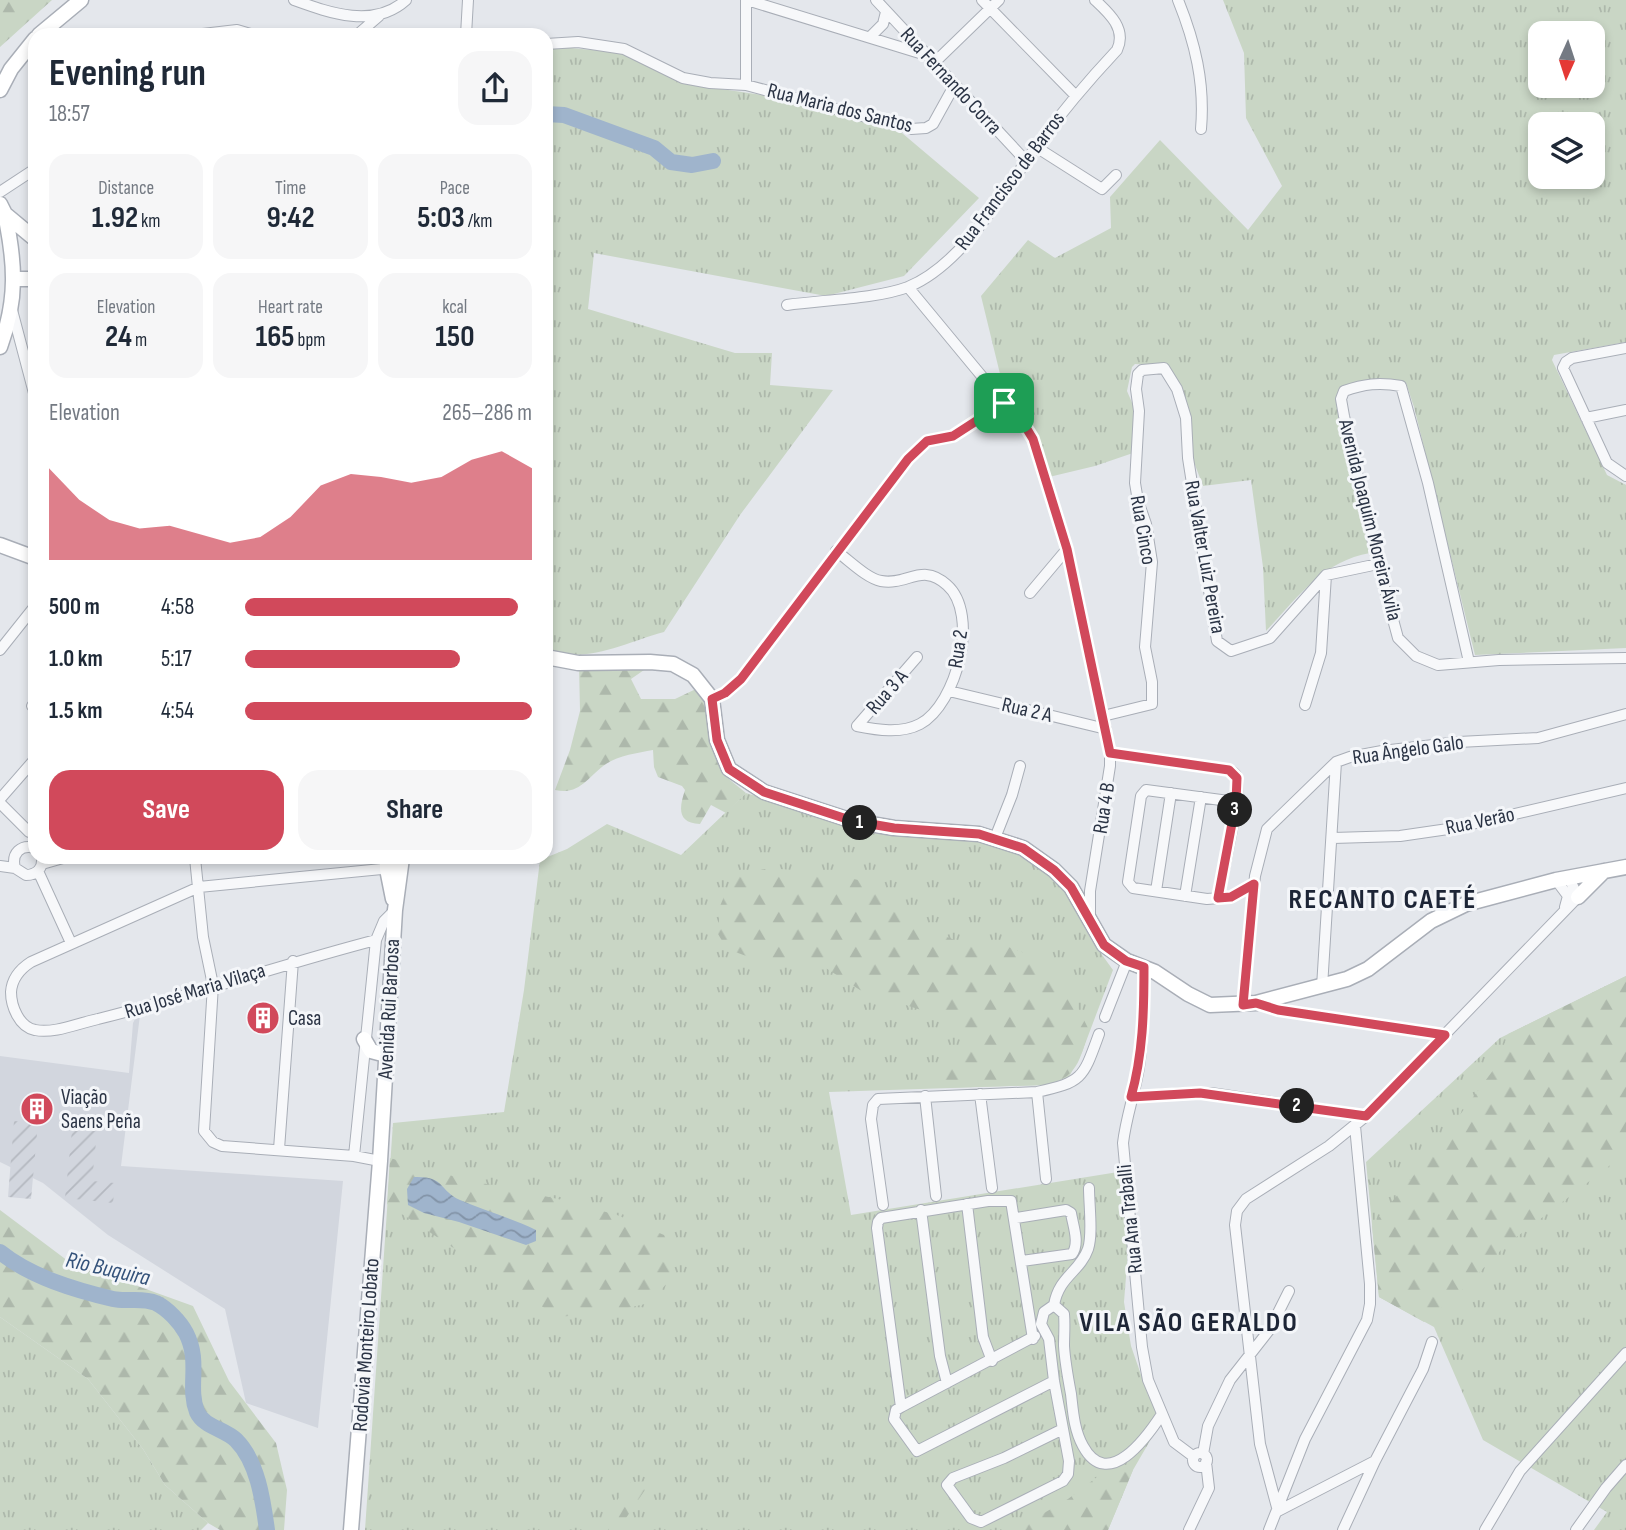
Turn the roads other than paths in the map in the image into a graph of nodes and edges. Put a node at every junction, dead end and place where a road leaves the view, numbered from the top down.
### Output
1 (80, 0) edge
2 (293, 0) edge
3 (407, 0) edge
4 (468, 0) edge
5 (747, 0) edge
6 (876, 0) edge
7 (999, 0) edge
8 (1095, 0) edge
9 (1178, 0) edge
10 (986, 4) edge
11 (886, 12) junction
12 (379, 16) junction
13 (47, 28) edge
14 (365, 28) edge
15 (466, 28) edge
16 (870, 37) junction
17 (553, 44) edge
18 (28, 48) edge
19 (930, 59) junction
20 (746, 85) junction
21 (954, 86) junction
22 (0, 90) edge
23 (1075, 95) junction
24 (1201, 129) dead end
25 (1036, 147) junction
26 (1026, 161) junction
27 (28, 174) edge
28 (1116, 175) dead end
29 (0, 192) edge
30 (2, 209) edge
31 (28, 233) edge
32 (6, 249) edge
33 (13, 279) junction
34 (28, 279) edge
35 (908, 287) junction
36 (787, 306) dead end
37 (7, 318) edge
38 (0, 346) edge
39 (1626, 348) edge
40 (1164, 368) joint
41 (28, 377) edge
42 (1004, 403) junction
43 (1626, 410) edge
44 (1586, 418) junction
45 (1623, 472) edge
46 (0, 545) edge
47 (1067, 549) junction
48 (836, 551) junction
49 (28, 555) edge
50 (1378, 565) junction
51 (1326, 575) junction
52 (1030, 593) dead end
53 (28, 615) edge
54 (0, 650) edge
55 (917, 657) dead end
56 (553, 658) edge
57 (1626, 658) edge
58 (1469, 662) junction
59 (949, 691) junction
60 (712, 699) junction
61 (1305, 705) dead end
62 (1626, 714) edge
63 (1103, 716) junction
64 (857, 726) joint
65 (1106, 729) junction
66 (1110, 753) junction
67 (1336, 762) junction
68 (1020, 766) dead end
69 (28, 767) edge
70 (1626, 788) edge
71 (1171, 793) junction
72 (1201, 797) junction
73 (0, 801) edge
74 (1236, 802) junction
75 (28, 826) edge
76 (995, 838) junction
77 (1332, 838) junction
78 (28, 847) edge
79 (41, 864) edge
80 (196, 864) edge
81 (379, 864) edge
82 (387, 864) edge
83 (402, 864) edge
84 (0, 866) edge
85 (1626, 867) edge
86 (15, 868) junction
87 (1605, 870) junction
88 (1563, 879) junction
89 (1254, 884) junction
90 (199, 887) junction
91 (1156, 891) junction
92 (1185, 896) junction
93 (1578, 897) junction
94 (1218, 898) junction
95 (395, 910) junction
96 (1560, 913) junction
97 (1090, 922) junction
98 (376, 940) junction
99 (71, 943) junction
100 (293, 961) junction
101 (1126, 961) junction
102 (1144, 967) junction
103 (213, 985) junction
104 (1322, 987) junction
105 (1250, 1004) junction
106 (1105, 1017) dead end
107 (1099, 1034) dead end
108 (1445, 1035) junction
109 (364, 1039) junction
110 (386, 1055) junction
111 (1037, 1092) junction
112 (980, 1094) junction
113 (925, 1096) junction
114 (1131, 1097) junction
115 (1366, 1116) junction
116 (1355, 1126) junction
117 (279, 1149) junction
118 (354, 1156) junction
119 (380, 1161) junction
120 (1046, 1179) dead end
121 (992, 1188) dead end
122 (1089, 1188) dead end
123 (936, 1196) dead end
124 (967, 1204) junction
125 (883, 1205) dead end
126 (921, 1210) junction
127 (1016, 1218) junction
128 (1022, 1261) junction
129 (1289, 1291) dead end
130 (1054, 1305) junction
131 (1043, 1327) junction
132 (1033, 1339) junction
133 (1432, 1342) dead end
134 (1626, 1353) edge
135 (1249, 1357) junction
136 (992, 1361) junction
137 (1054, 1381) junction
138 (947, 1383) junction
139 (901, 1407) junction
140 (1162, 1414) junction
141 (1063, 1429) junction
142 (1200, 1460) junction
143 (1375, 1461) junction
144 (1626, 1465) edge
145 (1278, 1511) junction
146 (351, 1530) edge
147 (1189, 1530) edge
148 (1269, 1530) edge
149 (1343, 1530) edge
150 (1485, 1530) edge
151 (1576, 1530) edge

1 - 13 street
2 - 12 street
3 - 12 street
4 - 15 street
5 - 16 street
5 - 20 street, Rua Maria dos Santos
6 - 11 street, Rua Fernando Corra
7 - 10 street
8 - 23 street, Rua Francisco de Barros
9 - 24 street
10 - 19 street
10 - 23 street
11 - 16 street
11 - 19 street, Rua Fernando Corra
12 - 14 street
16 - 19 street
17 - 20 street
18 - 22 street
19 - 21 street, Rua Fernando Corra
20 - 21 street, Rua Maria dos Santos
21 - 26 street, Rua Fernando Corra
23 - 25 street, Rua Francisco de Barros
25 - 26 street, Rua Francisco de Barros
25 - 28 street
26 - 35 street, Rua Francisco de Barros
27 - 29 street
30 - 31 street
30 - 32 street
32 - 33 street
33 - 34 street
33 - 37 street
35 - 36 street, Rua Francisco de Barros
35 - 42 street, Rua 4 B
37 - 38 street
37 - 41 street
39 - 44 street
40 - 51 street, Rua Valter Luiz Pereira
40 - 63 street, Rua Cinco
42 - 47 street, Rua 4 B
42 - 48 street
43 - 44 street
44 - 45 street
46 - 49 street
47 - 52 street
47 - 63 street, Rua 4 B
48 - 59 street, Rua 2
48 - 60 street
50 - 51 street
50 - 58 street, Avenida Joaquim Moreira Ávila
50 - 58 street, Avenida Joaquim Moreira Ávila
51 - 61 street
53 - 54 street
55 - 64 street, Rua 3 A
56 - 60 street
57 - 58 street, Avenida Joaquim Moreira Ávila
59 - 64 street, Rua 2
59 - 65 street, Rua 2 A
60 - 76 street
62 - 67 street, Rua Ângelo Galo
63 - 65 street, Rua 4 B
65 - 66 street, Rua 4 B
66 - 74 street
66 - 97 street, Rua 4 B
67 - 77 street
67 - 89 street, Rua Ângelo Galo
68 - 76 street
69 - 73 street
70 - 77 street, Rua Verão
71 - 72 street
71 - 91 street
71 - 91 street
72 - 74 street
72 - 92 street
73 - 75 street
74 - 94 street
76 - 97 street
77 - 104 street
78 - 86 street
79 - 86 street
79 - 99 street
80 - 90 street
81 - 90 street
82 - 95 street
83 - 95 street, Avenida Rui Barbosa
84 - 86 street
85 - 87 street
87 - 88 street
87 - 93 street
88 - 93 street
88 - 96 street
88 - 104 street
89 - 94 street
89 - 105 street, Rua Ângelo Galo
90 - 99 street
90 - 103 street
91 - 92 street
92 - 94 street
93 - 96 street
95 - 98 street
95 - 110 street, Avenida Rui Barbosa
96 - 108 street
97 - 101 street
98 - 100 street, Rua José Maria Vilaça
98 - 109 street
99 - 103 street, Rua José Maria Vilaça
100 - 103 street, Rua José Maria Vilaça
100 - 117 street
101 - 102 street
101 - 106 street
102 - 105 street
102 - 114 street, Rua Ana Traballi
103 - 117 street
104 - 105 street
105 - 108 street
107 - 111 street
108 - 115 street
109 - 110 street
109 - 118 street
110 - 119 street, Avenida Rui Barbosa
111 - 112 street
111 - 120 street
112 - 113 street
112 - 121 street
113 - 123 street
113 - 125 street
114 - 115 street
114 - 140 street, Rua Ana Traballi
115 - 116 street
116 - 135 street
116 - 145 street
117 - 118 street
118 - 119 street
119 - 146 street, Rodovia Monteiro Lobato
122 - 130 street
124 - 126 street
124 - 127 street
124 - 136 street
126 - 138 street
126 - 139 street
127 - 128 street
127 - 128 street
128 - 132 street
129 - 135 street
130 - 131 street
130 - 140 street
131 - 132 street
131 - 137 street
132 - 136 street
133 - 143 street
134 - 150 street
135 - 142 street
135 - 145 street
136 - 138 street
137 - 139 street
137 - 141 street
138 - 139 street
140 - 142 street, Rua Ana Traballi
141 - 141 street
142 - 147 street, Rua Ana Traballi
143 - 145 street
143 - 149 street
144 - 151 street
145 - 148 street

